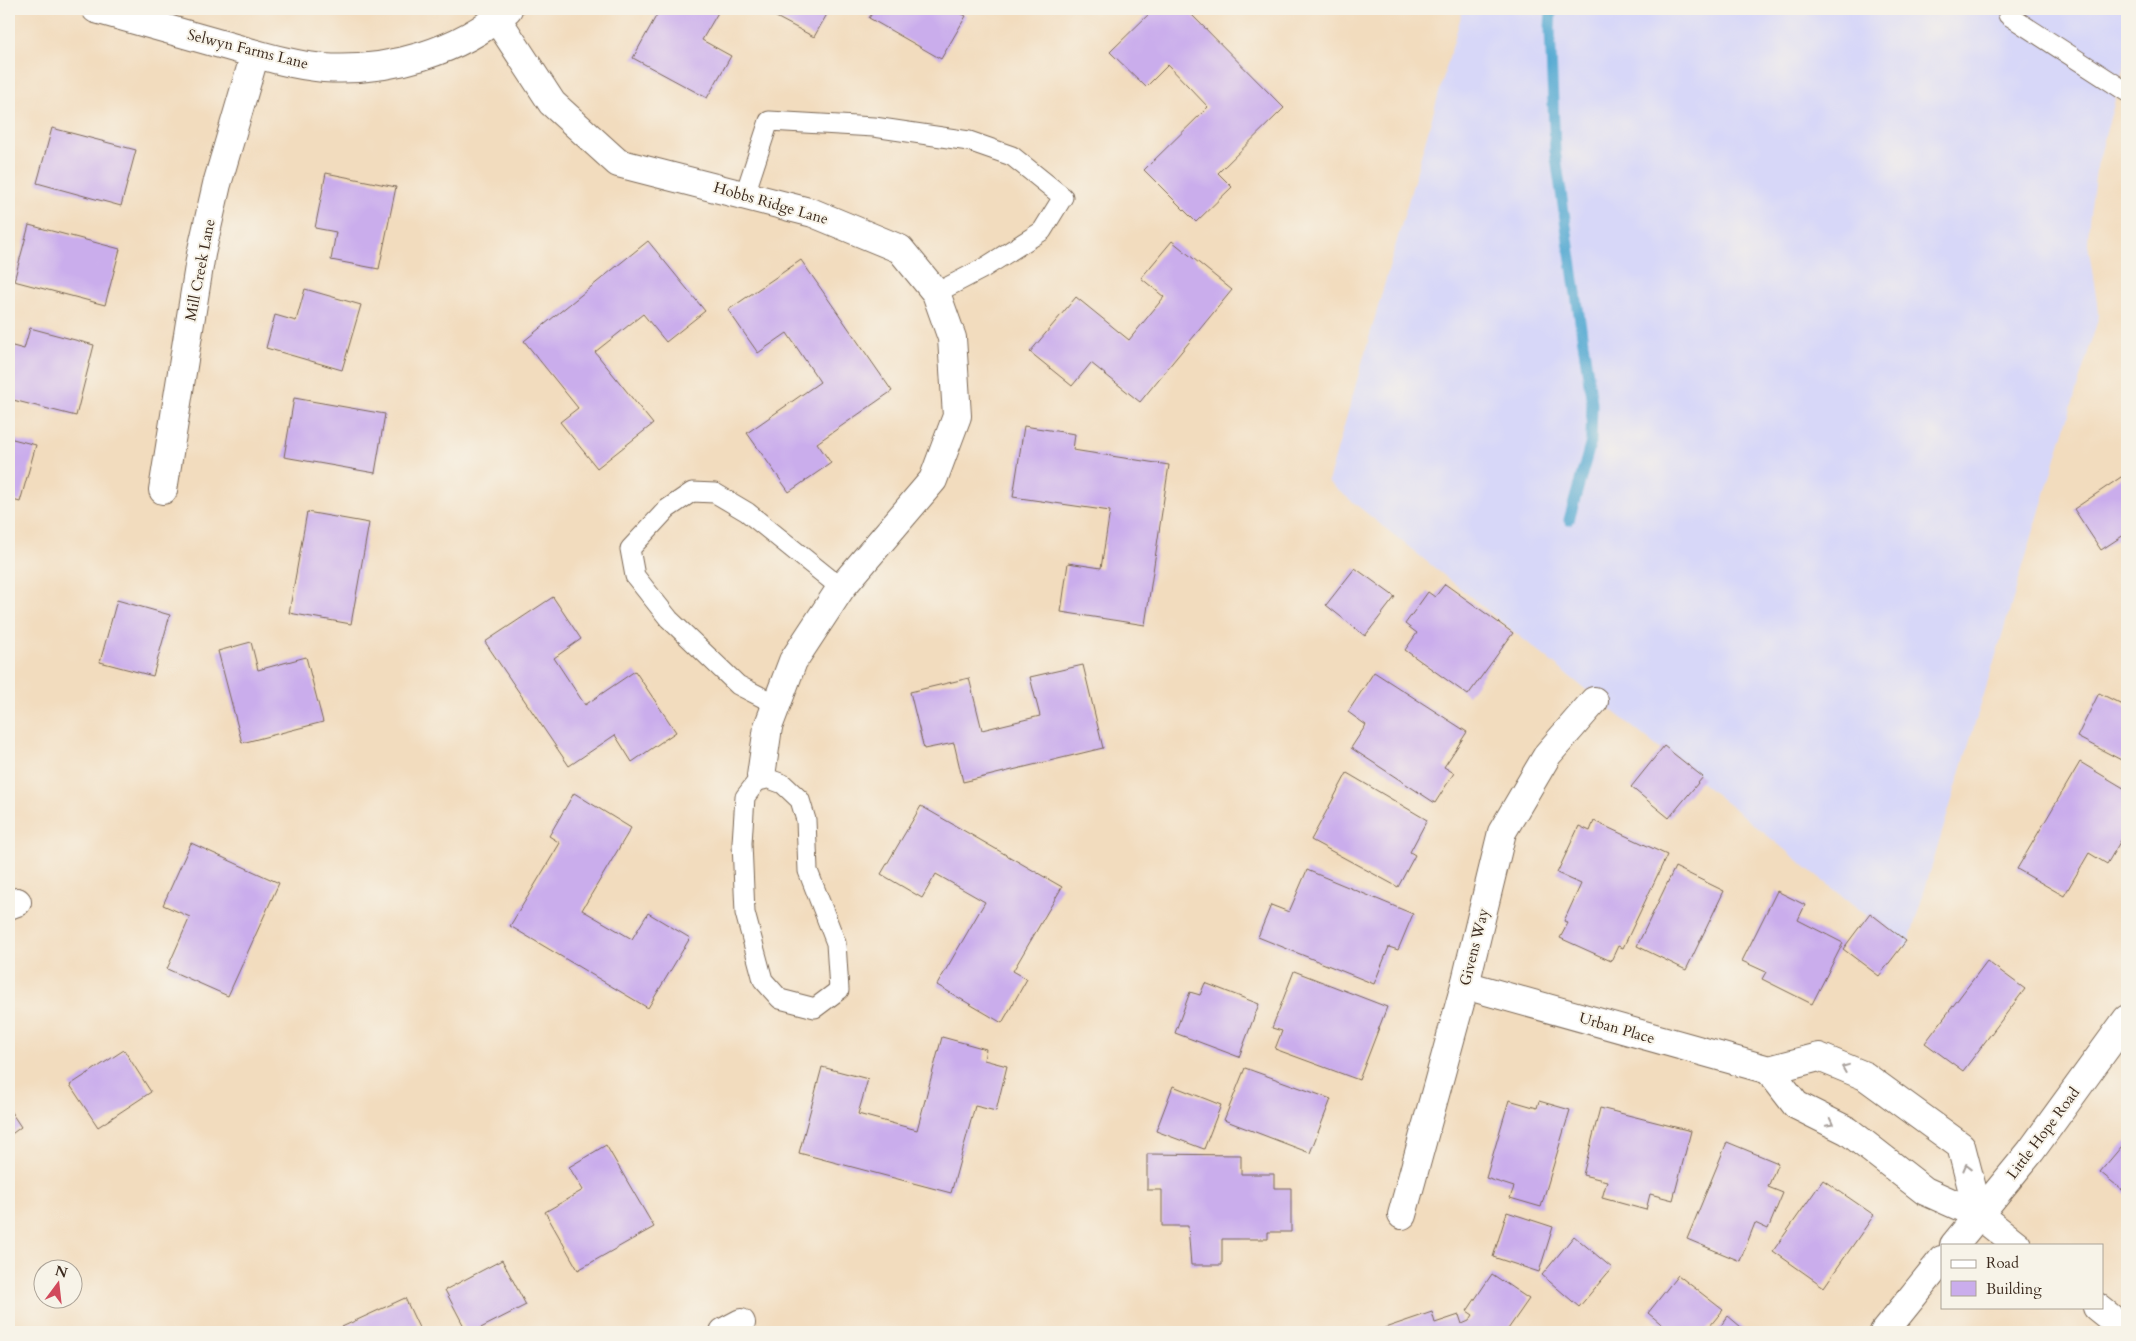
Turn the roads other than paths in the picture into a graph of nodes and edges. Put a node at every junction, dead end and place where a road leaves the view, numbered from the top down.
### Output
1 (96, 9) edge
2 (502, 14) edge
3 (2008, 15) dead end
4 (255, 54) junction
5 (2127, 92) edge
6 (745, 194) junction
7 (936, 293) junction
8 (163, 490) dead end
9 (841, 588) junction
10 (1594, 701) dead end
11 (777, 705) junction
12 (761, 776) junction
13 (1465, 985) junction
14 (2127, 1019) edge
15 (1769, 1070) junction
16 (1979, 1215) junction
17 (1402, 1216) dead end
18 (1955, 1244) edge
19 (2016, 1244) edge
20 (1941, 1261) edge
21 (2098, 1308) edge
22 (2127, 1331) edge
23 (1884, 1332) edge

1 - 4 street, Selwyn Farms Lane
2 - 4 street, Selwyn Farms Lane
2 - 6 street, Hobbs Ridge Lane
3 - 5 lane
4 - 8 street, Mill Creek Lane
6 - 7 street, Hobbs Ridge Lane
6 - 7 lane
7 - 9 street, Hobbs Ridge Lane
9 - 11 street, Hobbs Ridge Lane
9 - 11 lane
10 - 13 street, Givens Way
11 - 12 street, Hobbs Ridge Lane
12 - 12 lane
13 - 15 street, Urban Place
13 - 17 street, Givens Way
14 - 16 street, Little Hope Road
15 -> 16 street
16 -> 15 street
16 - 18 street, Little Hope Road
16 - 19 street
20 - 23 street
21 - 22 street

